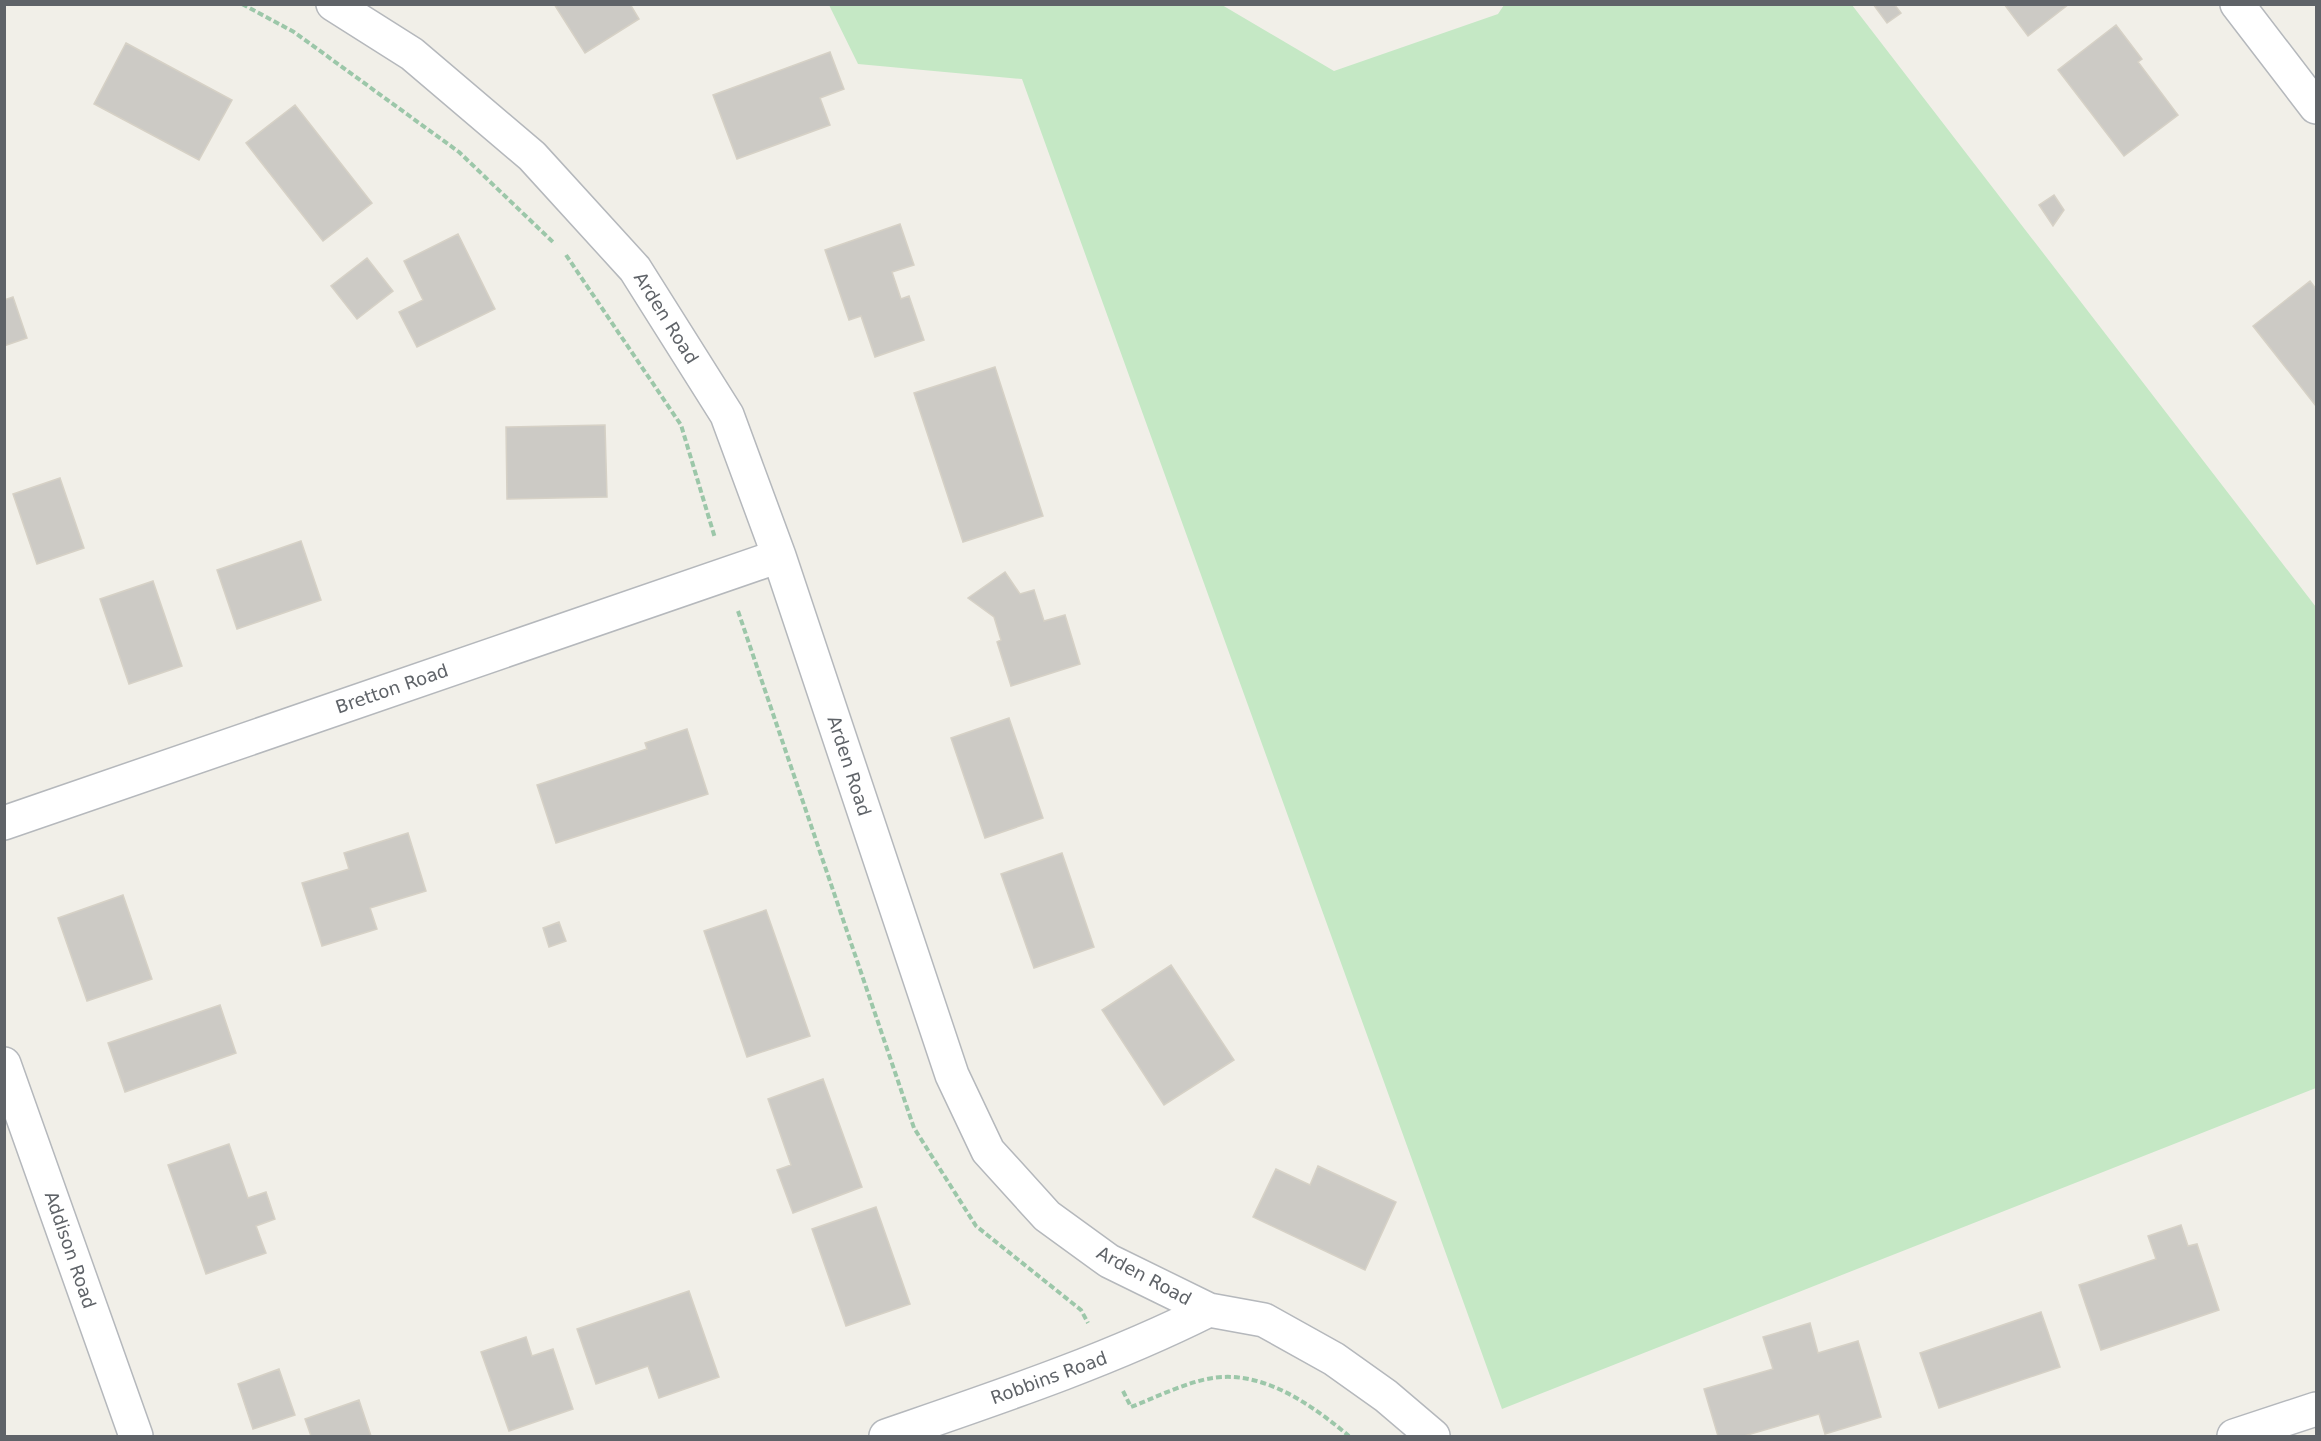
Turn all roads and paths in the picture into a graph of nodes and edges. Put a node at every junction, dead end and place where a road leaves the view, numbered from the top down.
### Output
1 (242, 4) edge
2 (333, 4) edge
3 (2237, 4) edge
4 (2316, 107) edge
5 (556, 245) dead end
6 (564, 252) dead end
7 (779, 556) junction
8 (726, 574) junction
9 (4, 823) edge
10 (4, 1064) edge
11 (1209, 1310) junction
12 (1105, 1358) junction
13 (2316, 1409) edge
14 (136, 1437) edge
15 (886, 1437) edge
16 (1349, 1437) edge
17 (1433, 1437) edge
18 (2234, 1437) edge

1 - 5 path
2 - 7 street, Arden Road
3 - 4 street
6 - 8 path
7 - 8 street, Bretton Road
7 - 11 street, Arden Road
8 - 9 street, Bretton Road
8 - 12 path
10 - 14 street, Addison Road
11 - 12 street, Robbins Road
11 - 17 street, Arden Road
12 - 15 street, Robbins Road
12 - 16 path
13 - 18 street

